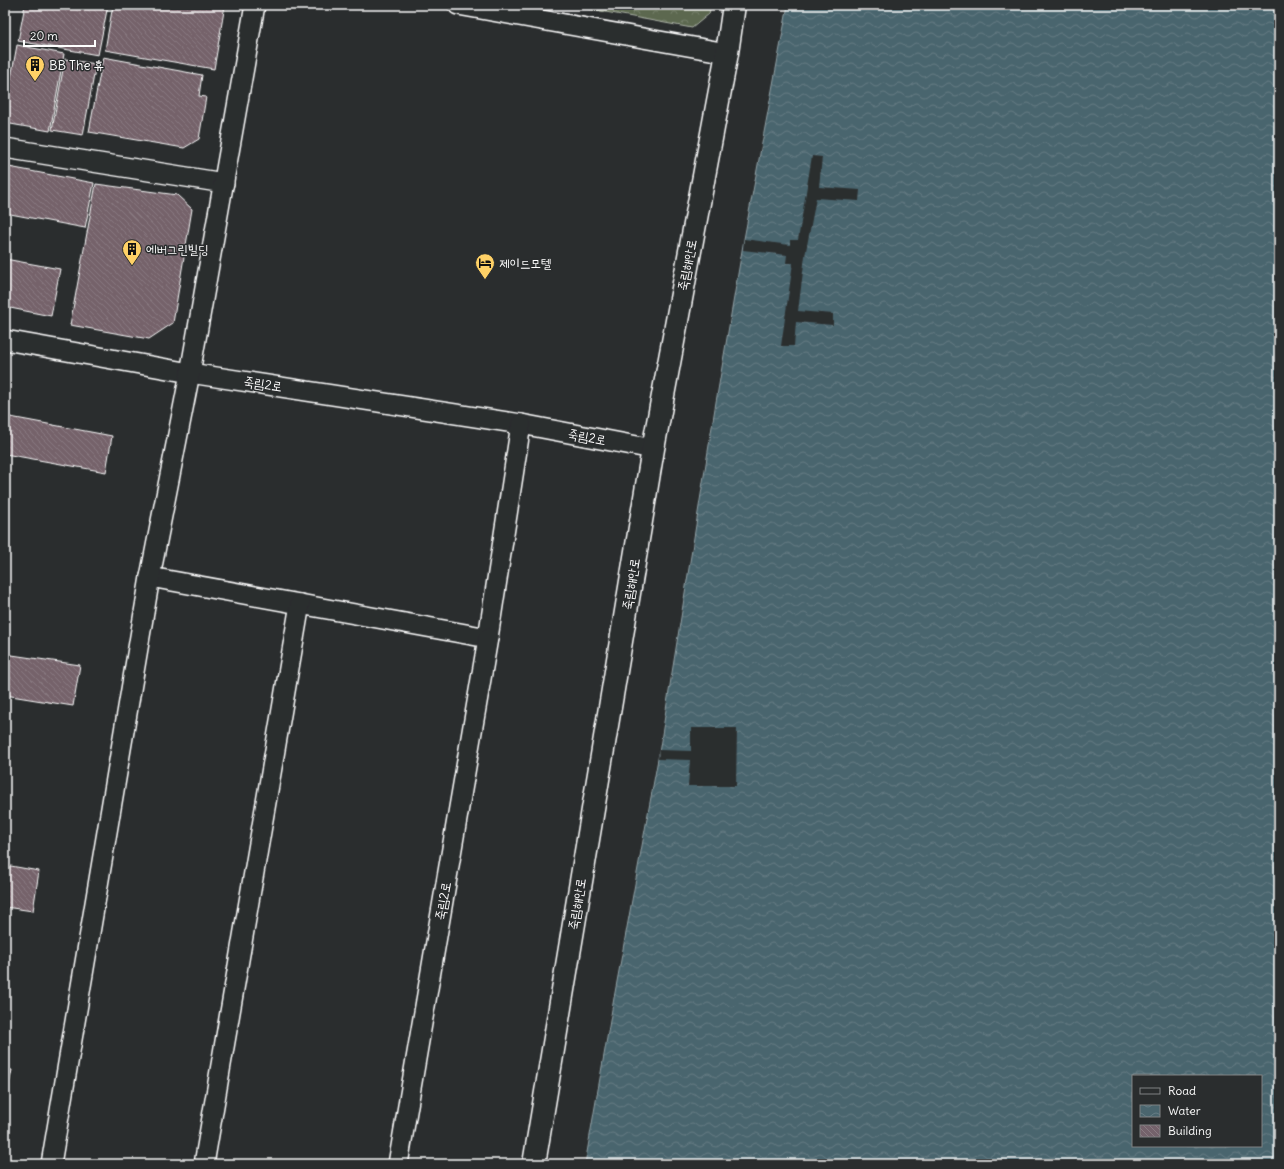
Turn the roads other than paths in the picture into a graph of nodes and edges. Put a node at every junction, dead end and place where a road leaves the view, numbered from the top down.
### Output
1 (255, 5) edge
2 (458, 5) edge
3 (734, 5) edge
4 (727, 53) junction
5 (5, 148) edge
6 (224, 183) junction
7 (5, 340) edge
8 (190, 373) junction
9 (521, 424) junction
10 (653, 449) junction
11 (150, 577) junction
12 (300, 604) junction
13 (488, 638) junction
14 (52, 1164) edge
15 (204, 1164) edge
16 (398, 1164) edge
17 (534, 1164) edge

1 - 6 street
2 - 4 street
3 - 4 street, 죽림해안로
4 - 10 street, 죽림해안로
5 - 6 street
6 - 8 street
7 - 8 street, 죽림2로
8 - 9 street, 죽림2로
8 - 11 street
9 - 10 street, 죽림2로
9 - 13 street, 죽림2로
10 - 17 street, 죽림해안로
11 - 12 street
11 - 14 street
12 - 13 street
12 - 15 street
13 - 16 street, 죽림2로

